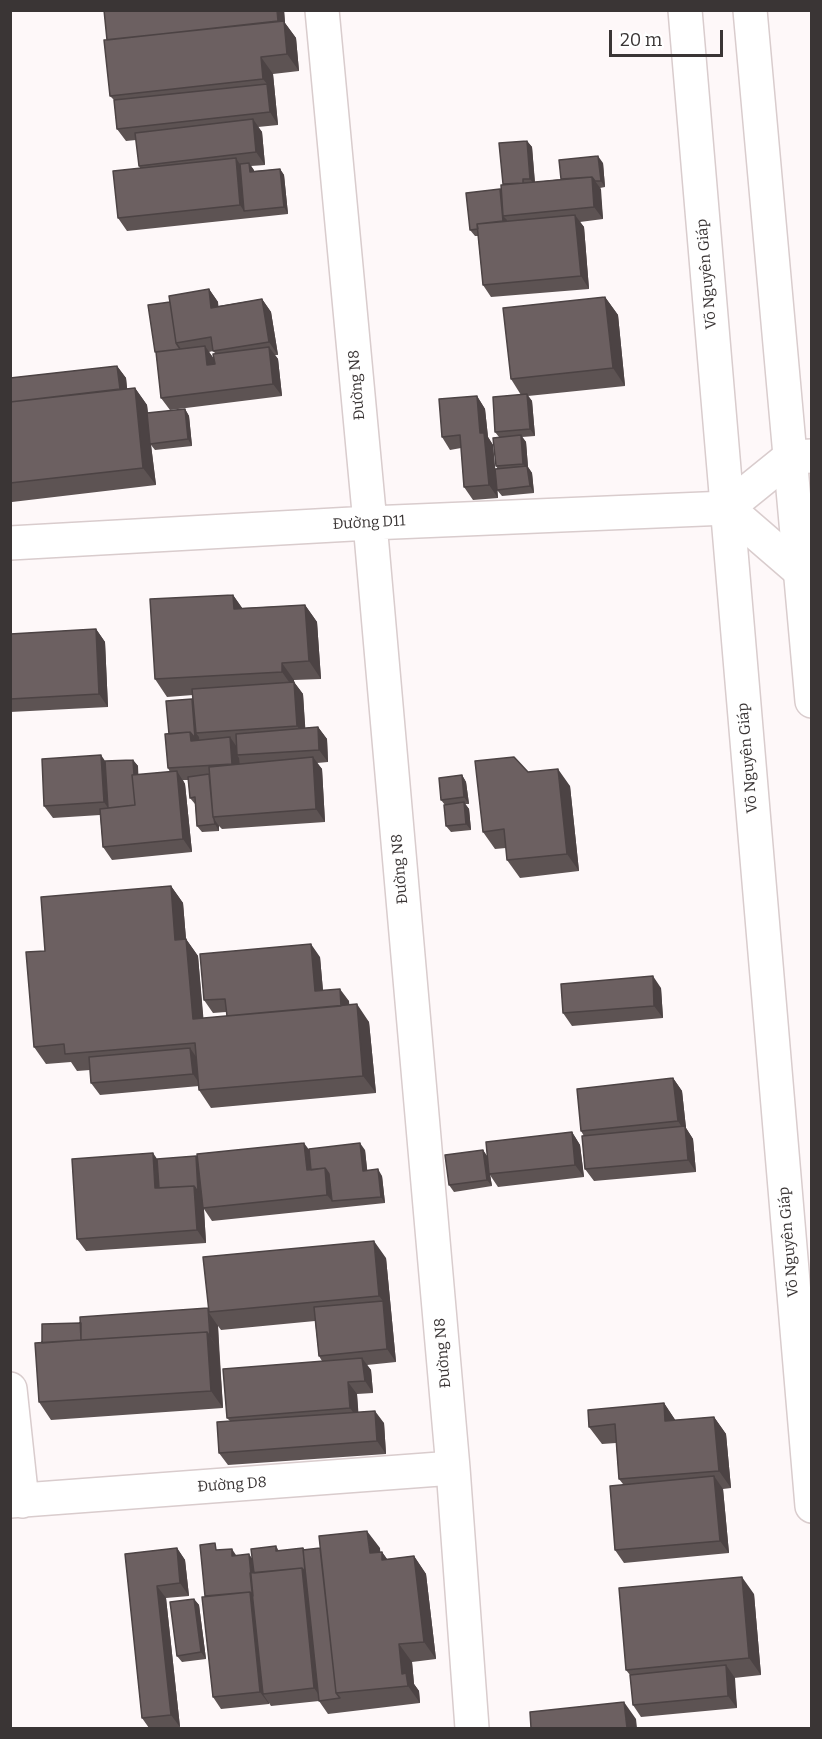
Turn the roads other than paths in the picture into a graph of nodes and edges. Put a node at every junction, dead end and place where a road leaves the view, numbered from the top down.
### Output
1 (322, 10) edge
2 (685, 10) edge
3 (750, 10) edge
4 (801, 457) edge
5 (727, 508) junction
6 (370, 523) junction
7 (10, 543) edge
8 (806, 571) edge
9 (812, 701) edge
10 (10, 1389) edge
11 (453, 1468) junction
12 (16, 1501) edge
13 (812, 1506) edge
14 (472, 1728) edge

1 - 6 street, Đường N8
2 - 5 street, Võ Nguyên Giáp
3 - 4 street
4 - 5 street
4 - 8 street
5 - 6 street, Đường D11
5 - 8 street
5 - 13 street, Võ Nguyên Giáp
6 - 7 street, Đường D11
6 - 11 street, Đường N8
8 - 9 street
10 - 12 street
11 - 12 street, Đường D8
11 - 14 street, Đường N8

